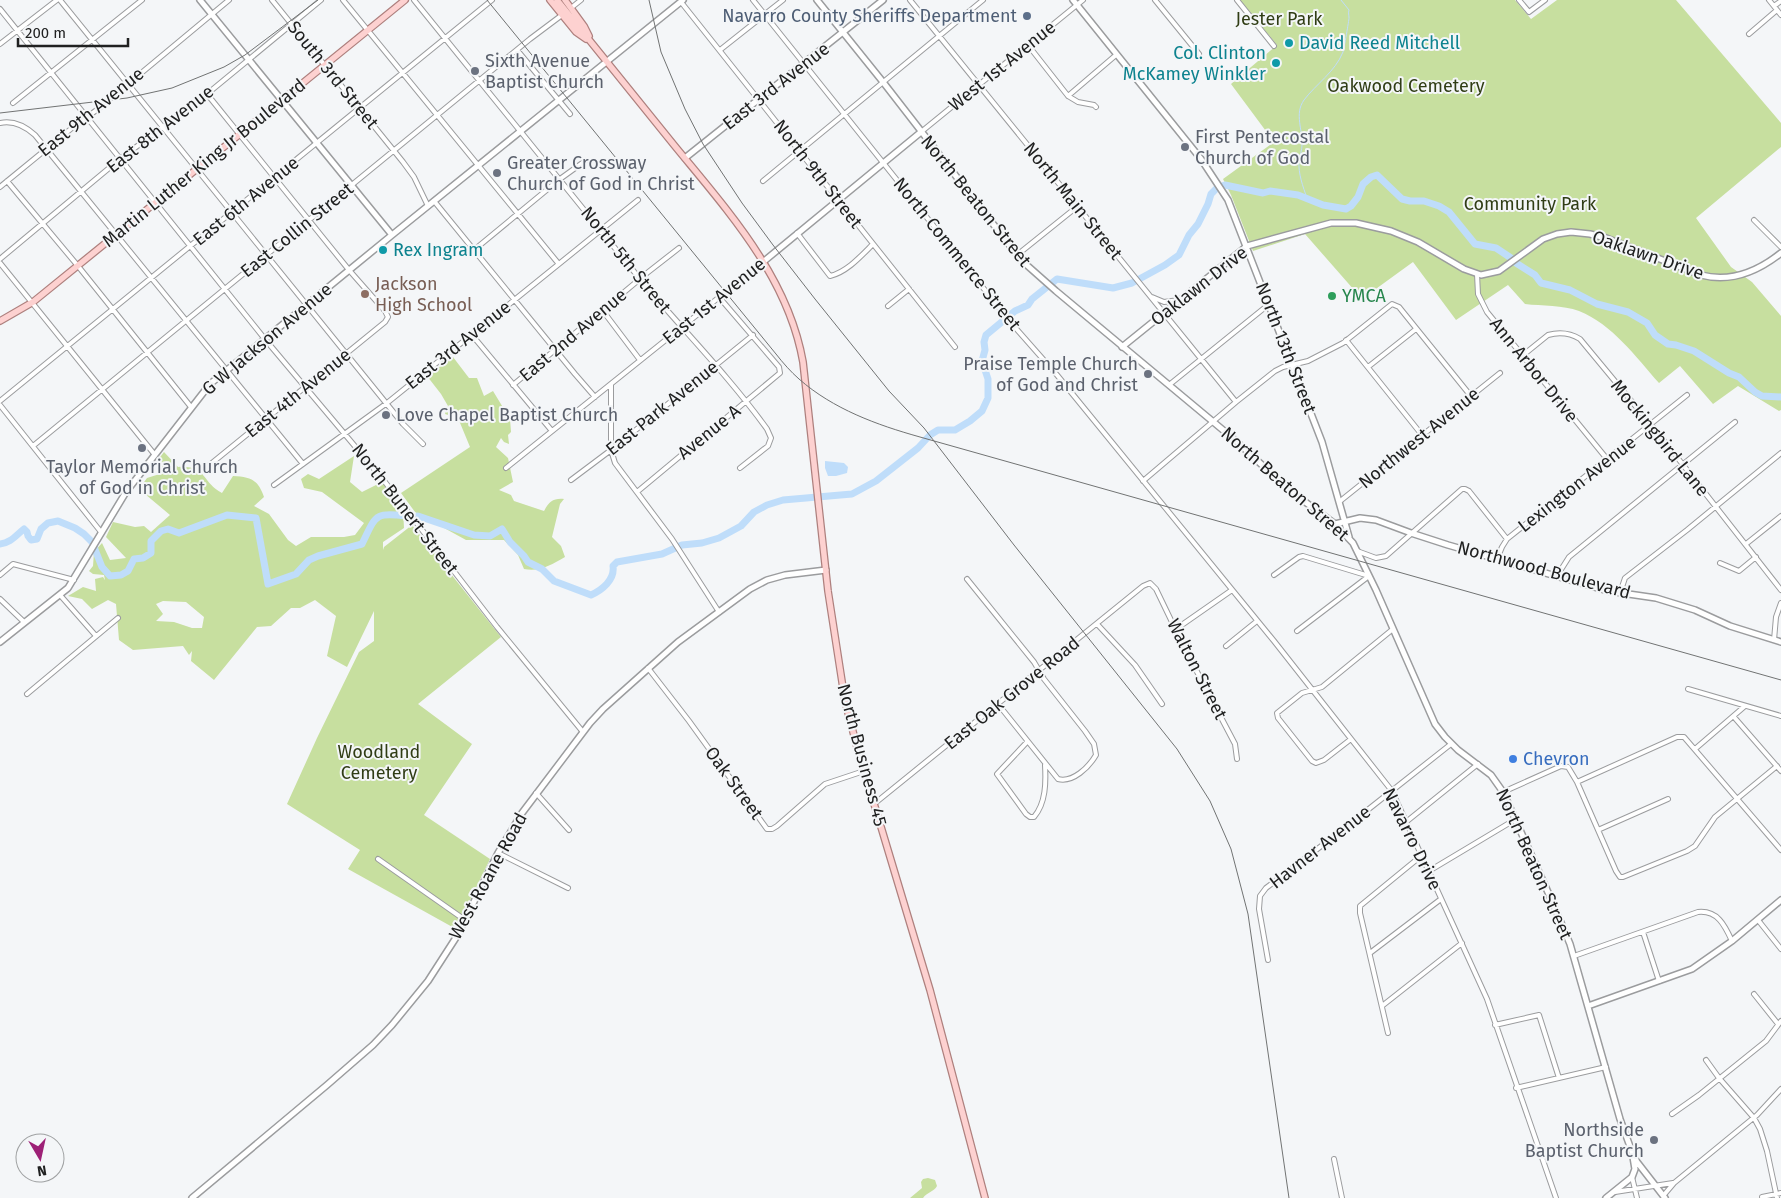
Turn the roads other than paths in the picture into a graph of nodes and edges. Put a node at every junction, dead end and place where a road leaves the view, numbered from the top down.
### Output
1 (59, 0) edge
2 (130, 0) edge
3 (142, 0) edge
4 (200, 0) edge
5 (229, 0) edge
6 (272, 0) edge
7 (321, 0) edge
8 (343, 0) edge
9 (405, 0) edge
10 (414, 0) edge
11 (492, 0) edge
12 (550, 0) edge
13 (557, 0) edge
14 (565, 0) edge
15 (581, 0) edge
16 (753, 0) edge
17 (782, 0) edge
18 (817, 0) edge
19 (883, 0) edge
20 (910, 0) edge
21 (983, 0) edge
22 (1073, 0) edge
23 (1083, 0) edge
24 (1155, 0) edge
25 (1237, 0) edge
26 (1519, 0) edge
27 (1545, 0) edge
28 (1769, 0) edge
29 (682, 1) edge
30 (1781, 1) edge
31 (1077, 5) junction
32 (134, 6) junction
33 (571, 8) junction
34 (1776, 8) junction
35 (0, 9) edge
36 (212, 14) junction
37 (765, 14) junction
38 (562, 15) junction
39 (1781, 15) edge
40 (292, 24) junction
41 (368, 30) junction
42 (18, 31) junction
43 (843, 33) junction
44 (1749, 34) dead end
45 (939, 36) junction
46 (445, 39) junction
47 (92, 40) junction
48 (592, 43) junction
49 (0, 44) edge
50 (1028, 44) junction
51 (1274, 46) dead end
52 (517, 50) junction
53 (720, 50) junction
54 (1199, 54) dead end
55 (1116, 55) junction
56 (249, 60) junction
57 (606, 61) junction
58 (805, 63) junction
59 (325, 65) junction
60 (51, 73) junction
61 (403, 73) junction
62 (480, 82) junction
63 (883, 82) junction
64 (127, 83) junction
65 (979, 84) junction
66 (206, 94) junction
67 (1068, 96) junction
68 (559, 99) junction
69 (282, 100) junction
70 (759, 100) junction
71 (13, 104) dead end
72 (1096, 107) dead end
73 (360, 108) junction
74 (844, 113) junction
75 (570, 114) dead end
76 (437, 116) junction
77 (86, 117) junction
78 (0, 123) edge
79 (162, 128) junction
80 (520, 131) junction
81 (920, 132) junction
82 (239, 134) junction
83 (317, 143) junction
84 (46, 149) junction
85 (799, 150) junction
86 (394, 151) junction
87 (685, 158) junction
88 (120, 159) junction
89 (585, 160) dead end
90 (883, 163) junction
91 (478, 165) junction
92 (196, 169) junction
93 (275, 178) junction
94 (560, 179) junction
95 (763, 181) dead end
96 (7, 182) junction
97 (352, 185) junction
98 (0, 187) edge
99 (81, 192) junction
100 (638, 200) dead end
101 (838, 200) junction
102 (434, 201) junction
103 (156, 203) junction
104 (428, 206) junction
105 (1078, 206) junction
106 (231, 212) junction
107 (518, 214) junction
108 (310, 220) junction
109 (1754, 220) dead end
110 (43, 224) junction
111 (601, 230) junction
112 (797, 234) junction
113 (117, 235) junction
114 (392, 235) junction
115 (873, 244) junction
116 (191, 246) junction
117 (1247, 246) junction
118 (1781, 247) edge
119 (679, 248) dead end
120 (474, 250) junction
121 (1781, 253) edge
122 (266, 255) junction
123 (1017, 255) junction
124 (0, 259) edge
125 (763, 262) junction
126 (0, 263) edge
127 (558, 263) junction
128 (78, 266) junction
129 (349, 270) junction
130 (1477, 274) junction
131 (152, 278) junction
132 (640, 279) junction
133 (224, 288) junction
134 (909, 289) junction
135 (719, 297) junction
136 (1152, 297) junction
137 (514, 299) junction
138 (1181, 300) junction
139 (33, 302) junction
140 (306, 304) junction
141 (1268, 305) junction
142 (888, 306) dead end
143 (113, 309) junction
144 (603, 311) junction
145 (1164, 313) junction
146 (0, 321) edge
147 (186, 321) junction
148 (682, 327) junction
149 (1416, 329) junction
150 (472, 335) junction
151 (753, 336) junction
152 (264, 338) junction
153 (1346, 340) junction
154 (68, 346) junction
155 (955, 347) dead end
156 (1122, 347) junction
157 (555, 350) junction
158 (148, 352) junction
159 (346, 354) junction
160 (1522, 356) junction
161 (1200, 358) junction
162 (640, 360) junction
163 (1292, 365) junction
164 (715, 366) junction
165 (1368, 367) junction
166 (226, 369) junction
167 (1500, 373) dead end
168 (514, 385) junction
169 (611, 385) junction
170 (1169, 385) junction
171 (305, 387) junction
172 (101, 389) junction
173 (1687, 395) dead end
174 (1470, 396) junction
175 (595, 397) junction
176 (0, 400) edge
177 (746, 402) junction
178 (1236, 402) junction
179 (387, 403) junction
180 (0, 406) edge
181 (191, 407) junction
182 (266, 419) junction
183 (1213, 421) junction
184 (1735, 422) dead end
185 (1651, 425) junction
186 (552, 431) junction
187 (346, 434) junction
188 (1422, 435) junction
189 (423, 444) dead end
190 (33, 446) junction
191 (612, 450) junction
192 (1781, 453) edge
193 (155, 455) junction
194 (1607, 459) junction
195 (303, 464) junction
196 (1683, 465) junction
197 (208, 467) dead end
198 (506, 468) dead end
199 (740, 468) dead end
200 (571, 480) dead end
201 (1143, 481) junction
202 (274, 485) dead end
203 (637, 492) junction
204 (1339, 502) junction
205 (1163, 506) joint
206 (1716, 507) junction
207 (1781, 516) edge
208 (1345, 522) junction
209 (1335, 524) junction
210 (101, 532) junction
211 (1411, 534) junction
212 (1507, 539) junction
213 (1350, 540) junction
214 (1746, 544) junction
215 (1357, 551) junction
216 (1756, 557) junction
217 (1497, 559) junction
218 (1720, 564) dead end
219 (826, 570) junction
220 (0, 575) edge
221 (1274, 575) dead end
222 (1369, 576) junction
223 (1557, 576) junction
224 (967, 579) dead end
225 (74, 580) junction
226 (1150, 583) joint
227 (1232, 590) junction
228 (1781, 590) edge
229 (1620, 593) junction
230 (60, 595) junction
231 (0, 599) edge
232 (1781, 603) edge
233 (719, 612) junction
234 (118, 618) dead end
235 (1257, 621) junction
236 (24, 622) junction
237 (1097, 624) junction
238 (1176, 629) junction
239 (1393, 629) junction
240 (1297, 630) dead end
241 (96, 636) junction
242 (1774, 640) junction
243 (0, 642) edge
244 (1781, 642) edge
245 (1226, 646) dead end
246 (648, 668) junction
247 (1039, 670) junction
248 (1688, 689) dead end
249 (1312, 690) junction
250 (27, 694) dead end
251 (998, 704) junction
252 (1162, 704) dead end
253 (1745, 706) junction
254 (1781, 716) edge
255 (1734, 717) junction
256 (583, 732) junction
257 (1351, 738) junction
258 (1027, 742) junction
259 (1451, 744) junction
260 (1695, 749) junction
261 (1237, 759) dead end
262 (1478, 764) junction
263 (1045, 765) junction
264 (1777, 766) junction
265 (864, 771) junction
266 (1781, 771) edge
267 (1576, 782) junction
268 (1392, 791) junction
269 (1503, 792) junction
270 (536, 793) junction
271 (1668, 799) dead end
272 (1738, 800) junction
273 (874, 804) junction
274 (1516, 819) junction
275 (1406, 822) junction
276 (569, 830) dead end
277 (1598, 830) junction
278 (1781, 850) edge
279 (498, 853) junction
280 (1422, 856) junction
281 (378, 860) dead end
282 (1428, 871) junction
283 (568, 888) dead end
284 (1441, 899) junction
285 (1781, 900) edge
286 (465, 920) junction
287 (1758, 920) junction
288 (1643, 932) junction
289 (1732, 942) junction
290 (1462, 943) junction
291 (1781, 949) edge
292 (1370, 953) junction
293 (1574, 956) junction
294 (1268, 960) dead end
295 (1658, 981) junction
296 (1754, 994) dead end
297 (1382, 1006) junction
298 (1588, 1006) junction
299 (1780, 1022) edge
300 (1496, 1025) junction
301 (1388, 1033) dead end
302 (1706, 1060) dead end
303 (1606, 1067) junction
304 (1559, 1078) junction
305 (1719, 1078) junction
306 (1516, 1088) junction
307 (1781, 1089) edge
308 (1672, 1114) dead end
309 (1754, 1118) junction
310 (1632, 1152) junction
311 (1334, 1160) dead end
312 (1632, 1177) junction
313 (1674, 1183) junction
314 (1656, 1187) junction
315 (1635, 1189) junction
316 (1613, 1192) junction
317 (1778, 1195) edge
318 (1664, 1197) edge
319 (1762, 1197) edge
320 (192, 1198) edge
321 (985, 1198) edge
322 (1342, 1198) edge
323 (1556, 1198) edge
324 (1606, 1198) edge
325 (1638, 1198) edge

1 - 42 street
1 - 47 street
2 - 32 street
3 - 32 street
4 - 36 street
5 - 36 street, East 9th Avenue
6 - 40 street, South 3rd Street
7 - 40 street, East 8th Avenue
8 - 41 street
9 - 41 main road, Martin Luther King Jr Boulevard
10 - 46 street, North 5th Street
11 - 46 street, East 6th Avenue
12 - 38 main road
13 - 48 main road
14 - 33 main road
15 - 33 street
16 - 37 street, North Commerce Street
17 - 37 street
18 - 43 street, North Beaton Street
19 - 43 street, East 3rd Avenue
20 - 45 street, North Main Street
21 - 45 street
22 - 31 street, North 13th Street
23 - 31 street, West 1st Avenue
24 - 54 street
25 - 51 street
26 - 27 street
28 - 34 street
29 - 53 street, North 9th Street
29 - 57 street, G W Jackson Avenue
30 - 34 street
31 - 50 street, West 1st Avenue
31 - 55 street, North 13th Street
32 - 47 street
33 - 48 main road
34 - 39 street
34 - 44 street
35 - 42 street, North Bunert Street
36 - 56 street
36 - 64 street, East 9th Avenue
37 - 53 street
37 - 58 street, North Commerce Street
38 - 48 main road
38 - 52 street, East Collin Street
40 - 56 street, East 8th Avenue
40 - 59 street, South 3rd Street
41 - 59 main road, Martin Luther King Jr Boulevard
41 - 61 street
42 - 49 street
42 - 60 street, North Bunert Street
43 - 58 street, East 3rd Avenue
43 - 63 street, North Beaton Street
45 - 63 street
45 - 65 street, North Main Street
46 - 61 street, East 6th Avenue
46 - 62 street, North 5th Street
47 - 60 street
47 - 64 street
48 - 57 main road, North Business 45
50 - 65 street, West 1st Avenue
50 - 67 street
52 - 62 street, East Collin Street
52 - 68 street
53 - 70 street, North 9th Street
55 - 67 street
55 - 117 street, North 13th Street
56 - 66 street, East 8th Avenue
56 - 69 street
57 - 68 street, G W Jackson Avenue
57 - 87 main road, North Business 45
58 - 70 street, East 3rd Avenue
58 - 74 street, North Commerce Street
59 - 69 main road, Martin Luther King Jr Boulevard
59 - 73 street, South 3rd Street
60 - 71 street
60 - 77 street, North Bunert Street
61 - 73 street, East 6th Avenue
61 - 76 street
62 - 76 street, East Collin Street
62 - 80 street, North 5th Street
63 - 74 street
63 - 81 street, North Beaton Street
64 - 77 street, East 9th Avenue
64 - 79 street
65 - 81 street, West 1st Avenue
65 - 105 street, North Main Street
66 - 79 street, East 8th Avenue
66 - 82 street
67 - 72 street
68 - 75 street
68 - 80 street, G W Jackson Avenue
69 - 82 main road, Martin Luther King Jr Boulevard
69 - 83 street
70 - 85 street, North 9th Street
70 - 87 street, East 3rd Avenue
73 - 83 street, East 6th Avenue
73 - 86 street, South 3rd Street
74 - 85 street
74 - 90 street, North Commerce Street
76 - 86 street, East Collin Street
76 - 91 street
77 - 84 street, East 9th Avenue
77 - 88 street, North Bunert Street
78 - 84 street
79 - 88 street, East 8th Avenue
79 - 92 street
80 - 91 street, G W Jackson Avenue
80 - 94 street, North 5th Street
81 - 90 street, East 1st Avenue
81 - 123 street, North Beaton Street
82 - 92 main road, Martin Luther King Jr Boulevard
82 - 93 street
83 - 93 street, East 6th Avenue
83 - 97 street
84 - 96 street, East 9th Avenue
84 - 99 street
85 - 95 street
85 - 101 street, North 9th Street
86 - 97 street, East Collin Street
86 - 104 street, South 3rd Street
87 - 125 main road, North Business 45
88 - 99 street, East 8th Avenue
88 - 103 street, North Bunert Street
89 - 94 street
90 - 101 street, East 1st Avenue
90 - 201 street, North Commerce Street
91 - 102 street, G W Jackson Avenue
91 - 107 street
92 - 103 main road, Martin Luther King Jr Boulevard
92 - 106 street
93 - 106 street, East 6th Avenue
93 - 108 street
94 - 107 street
94 - 111 street, North 5th Street
96 - 98 street, East 9th Avenue
96 - 110 street
97 - 108 street, East Collin Street
97 - 114 street
99 - 110 street, East 8th Avenue
99 - 113 street
100 - 111 street, East 3rd Avenue
101 - 112 street, East 1st Avenue
101 - 115 street, North 9th Street
102 - 104 street, G W Jackson Avenue
102 - 120 street
103 - 113 main road, Martin Luther King Jr Boulevard
103 - 116 street, North Bunert Street
104 - 114 street, G W Jackson Avenue
105 - 123 street
105 - 136 street, North Main Street
106 - 116 street, East 6th Avenue
106 - 122 street
107 - 120 street
107 - 127 street
108 - 122 street, East Collin Street
108 - 129 street
109 - 118 street
110 - 124 street, East 8th Avenue
110 - 128 street
111 - 127 street, East 3rd Avenue
111 - 132 street, North 5th Street
112 - 115 street
112 - 125 street, East 1st Avenue
113 - 128 main road, Martin Luther King Jr Boulevard
113 - 131 street
114 - 129 street, G W Jackson Avenue
115 - 134 street, North 9th Street
116 - 131 street, East 6th Avenue
116 - 133 street, North Bunert Street
117 - 130 street, Oaklawn Drive
117 - 138 street, Oaklawn Drive
117 - 141 street, North 13th Street
119 - 132 street, East 2nd Avenue
120 - 137 street
121 - 130 street, Oaklawn Drive
122 - 133 street, East Collin Street
122 - 140 street
123 - 156 street, North Beaton Street
125 - 135 street, East 1st Avenue
125 - 219 main road, North Business 45
126 - 139 street
127 - 137 street, East 3rd Avenue
128 - 139 main road, Martin Luther King Jr Boulevard
128 - 143 street
129 - 140 street, G W Jackson Avenue
129 - 159 street, East 4th Avenue
130 - 160 street, Ann Arbor Drive
131 - 143 street, East 6th Avenue
131 - 147 street
132 - 144 street, East 2nd Avenue
132 - 148 street, North 5th Street
133 - 147 street, East Collin Street
133 - 152 street, North Bunert Street
134 - 142 street
134 - 155 street, North 9th Street
135 - 148 street, East 1st Avenue
135 - 151 street
136 - 138 street
136 - 145 street, North Main Street
137 - 150 street, East 3rd Avenue
137 - 157 street
138 - 145 street, Oaklawn Drive
139 - 146 main road, Martin Luther King Jr Boulevard
139 - 154 street
140 - 152 street, G W Jackson Avenue
140 - 159 street
141 - 161 street
141 - 163 street, North 13th Street
143 - 154 street, East 6th Avenue
143 - 158 street
144 - 157 street, East 2nd Avenue
144 - 162 street
145 - 156 street, Oaklawn Drive
145 - 161 street, North Main Street
147 - 158 street, East Collin Street
147 - 166 street
148 - 162 street, East 1st Avenue
148 - 164 street, North 5th Street
149 - 153 street
149 - 165 street
149 - 174 street
150 - 168 street
150 - 179 street, East 3rd Avenue
151 - 164 street, East Park Avenue
151 - 177 street, Avenue A
152 - 166 street, G W Jackson Avenue
152 - 171 street, North Bunert Street
153 - 163 street
153 - 165 street
154 - 172 street
154 - 176 street, East 6th Avenue
156 - 170 street, North Beaton Street
157 - 168 street, East 2nd Avenue
157 - 175 street
158 - 172 street, East Collin Street
158 - 181 street
159 - 171 street, East 4th Avenue
159 - 179 street
160 - 185 street, Mockingbird Lane
160 - 194 street, Ann Arbor Drive
161 - 170 street
161 - 178 street, North Main Street
162 - 169 street, East 1st Avenue
163 - 178 street
163 - 204 street, North 13th Street
164 - 177 street, North 5th Street
164 - 191 street, East Park Avenue
165 - 188 street
166 - 181 street, G W Jackson Avenue
166 - 182 street
167 - 174 street, Northwest Avenue
168 - 186 street
169 - 175 street, East 1st Avenue
169 - 191 street
170 - 183 street, North Beaton Street
171 - 182 street, East 4th Avenue
171 - 187 street, North Bunert Street
172 - 190 street, East Collin Street
172 - 193 street
173 - 185 street, Lexington Avenue
174 - 188 street, Northwest Avenue
175 - 186 street, East 1st Avenue
177 - 199 street, North 5th Street
177 - 203 street, Avenue A
178 - 183 street
179 - 187 street, East 3rd Avenue
179 - 189 street
180 - 190 street
181 - 193 street, G W Jackson Avenue
182 - 195 street
182 - 197 street, East 4th Avenue
183 - 201 street
183 - 209 street, North Beaton Street
184 - 196 street
185 - 194 street, Lexington Avenue
185 - 196 street, Mockingbird Lane
186 - 198 street, East 1st Avenue
187 - 195 street, East 3rd Avenue
187 - 256 street, North Bunert Street
188 - 204 street, Northwest Avenue
190 - 210 street
191 - 200 street, East Park Avenue
191 - 203 street
192 - 206 street
193 - 210 street, G W Jackson Avenue
194 - 212 street, Lexington Avenue
195 - 202 street, East 3rd Avenue
196 - 206 street, Mockingbird Lane
196 - 223 street
201 - 205 street, North Commerce Street
203 - 233 street
204 - 208 street, North 13th Street
205 - 227 street, Navarro Drive
206 - 214 street, Mockingbird Lane
206 - 229 street
207 - 214 street
208 - 209 street, Northwood Boulevard
208 - 211 street, Northwood Boulevard
208 - 213 street, North 13th Street
209 - 213 street, North Beaton Street
210 - 225 street, G W Jackson Avenue
211 - 212 street
211 - 215 street
211 - 217 street, Northwood Boulevard
212 - 217 street, Lexington Avenue
213 - 215 street, North Beaton Street
214 - 216 street, Mockingbird Lane
215 - 222 street, North Beaton Street
216 - 218 street
216 - 228 street, Mockingbird Lane
217 - 223 street, Northwood Boulevard
219 - 233 street, West Roane Road
219 - 265 main road, North Business 45
220 - 225 street
221 - 222 street
222 - 239 street, North Beaton Street
222 - 240 street
223 - 229 street, Northwood Boulevard
224 - 247 street
225 - 230 street, G W Jackson Avenue
226 - 237 street, East Oak Grove Road
226 - 238 street, Walton Street
227 - 235 street, Navarro Drive
227 - 238 street
229 - 242 street, Northwood Boulevard
230 - 236 street, G W Jackson Avenue
230 - 241 street
231 - 236 street
232 - 242 street
233 - 246 street, West Roane Road
234 - 241 street
235 - 245 street
235 - 249 street, Navarro Drive
236 - 243 street, G W Jackson Avenue
237 - 247 street, East Oak Grove Road
237 - 252 street
238 - 261 street, Walton Street
239 - 249 street
239 - 259 street, North Beaton Street
241 - 250 street
242 - 244 street, Northwood Boulevard
246 - 256 street, West Roane Road
246 - 265 street, Oak Street
247 - 251 street, East Oak Grove Road
247 - 263 street
248 - 253 street
249 - 257 street, Navarro Drive
249 - 257 street
251 - 258 street
251 - 273 street, East Oak Grove Road
253 - 254 street
253 - 255 street
255 - 260 street
255 - 264 street
256 - 270 street, West Roane Road
257 - 268 street, Navarro Drive
258 - 263 street
258 - 263 street
259 - 262 street, North Beaton Street
259 - 268 street, Havner Avenue
260 - 267 street
260 - 272 street
262 - 269 street, North Beaton Street
262 - 275 street
264 - 266 street
264 - 272 street
265 - 273 main road, North Business 45
267 - 269 street
267 - 277 street
268 - 275 street, Navarro Drive
268 - 294 street, Havner Avenue
269 - 274 street, North Beaton Street
270 - 276 street
270 - 279 street, West Roane Road
271 - 277 street
272 - 277 street
272 - 278 street
273 - 321 main road, North Business 45
274 - 282 street
274 - 293 street, North Beaton Street
275 - 280 street, Navarro Drive
279 - 283 street
279 - 286 street, West Roane Road
280 - 282 street, Navarro Drive
280 - 292 street
281 - 286 street
282 - 284 street, Navarro Drive
284 - 290 street, Navarro Drive
284 - 292 street
285 - 287 street
286 - 320 street, West Roane Road
287 - 289 street
287 - 291 street
288 - 289 street
288 - 293 street
288 - 295 street
289 - 295 street
290 - 297 street
290 - 300 street, Navarro Drive
292 - 297 street
293 - 298 street, North Beaton Street
295 - 298 street
296 - 299 street
297 - 301 street
298 - 303 street, North Beaton Street
299 - 305 street
300 - 304 street
300 - 306 street, Navarro Drive
302 - 305 street
303 - 304 street
303 - 310 street, North Beaton Street
304 - 306 street
305 - 308 street
305 - 309 street
306 - 323 street, Navarro Drive
307 - 309 street
309 - 313 street
309 - 317 street
310 - 312 street
310 - 314 street, North Beaton Street
311 - 322 street
312 - 315 street
312 - 316 street
313 - 314 street
313 - 318 street
314 - 315 street
314 - 318 street, North Beaton Street
315 - 316 street
315 - 325 street
316 - 324 street
317 - 319 street

